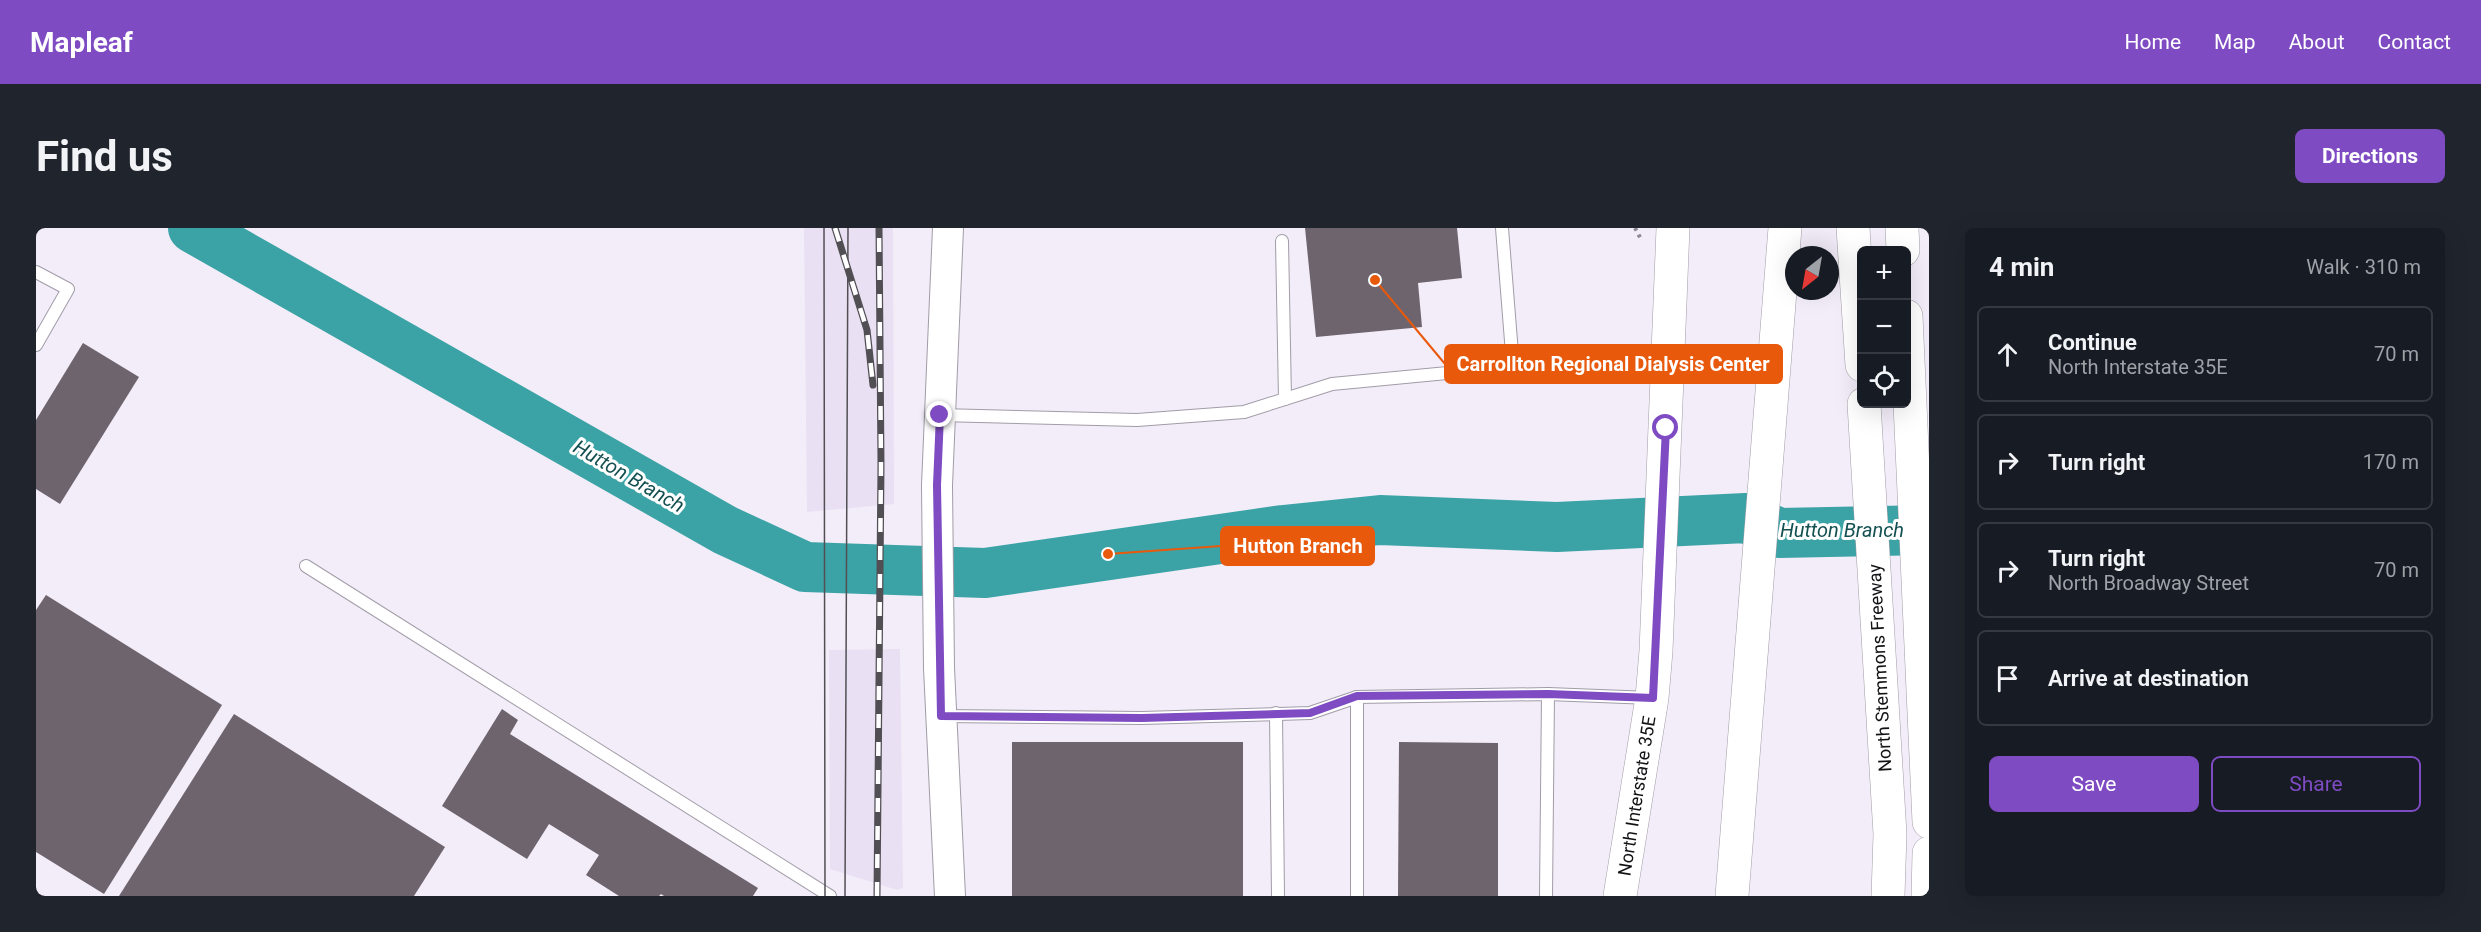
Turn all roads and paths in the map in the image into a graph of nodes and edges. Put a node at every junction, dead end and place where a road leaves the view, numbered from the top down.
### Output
1 (948, 228) edge
2 (1502, 228) edge
3 (1672, 228) edge
4 (1785, 228) edge
5 (1853, 228) edge
6 (1902, 228) edge
7 (1282, 241) dead end
8 (1903, 246) edge
9 (36, 272) edge
10 (36, 345) edge
11 (1670, 352) junction
12 (1861, 354) edge
13 (1908, 354) edge
14 (1514, 366) junction
15 (1285, 399) junction
16 (1864, 408) edge
17 (940, 415) junction
18 (306, 566) dead end
19 (1548, 694) junction
20 (1357, 696) junction
21 (1653, 698) junction
22 (1276, 713) junction
23 (941, 716) junction
24 (1929, 822) edge
25 (1929, 853) edge
26 (830, 896) edge
27 (950, 896) edge
28 (1278, 896) edge
29 (1357, 896) edge
30 (1546, 896) edge
31 (1620, 896) edge
32 (1732, 896) edge
33 (1888, 896) edge
34 (1928, 896) edge

1 - 17 street
2 - 14 lane
3 - 11 main road, North Interstate 35E
4 - 32 main road
5 - 12 main road
6 - 8 main road
7 - 15 lane
9 - 10 lane
11 - 14 lane
11 - 21 main road, North Interstate 35E
13 - 24 main road
14 - 15 lane
15 - 17 lane
16 - 33 main road, North Stemmons Freeway
17 - 23 street
18 - 26 lane
19 - 20 lane
19 - 21 lane
19 - 30 lane
20 - 22 lane
20 - 29 lane
21 - 31 main road, North Interstate 35E
22 - 23 lane
22 - 28 lane
23 - 27 street
25 - 34 main road

